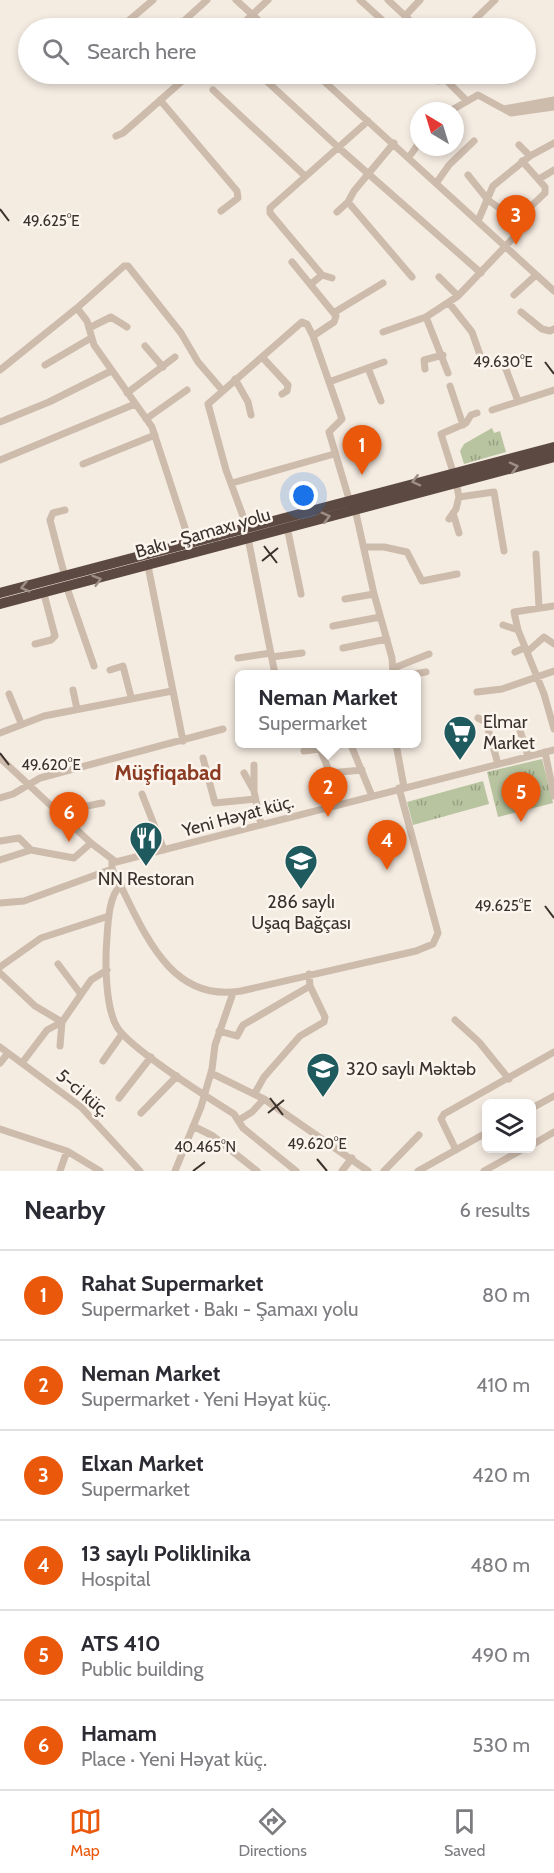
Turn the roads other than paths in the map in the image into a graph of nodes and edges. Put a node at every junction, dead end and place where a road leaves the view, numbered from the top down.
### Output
1 (153, 0) edge
2 (207, 0) edge
3 (236, 0) edge
4 (268, 0) edge
5 (360, 0) edge
6 (388, 0) edge
7 (420, 0) edge
8 (495, 0) edge
9 (252, 15) junction
10 (405, 16) joint
11 (132, 18) edge
12 (187, 18) edge
13 (249, 18) edge
14 (255, 18) edge
15 (380, 18) edge
16 (476, 18) edge
17 (178, 84) edge
18 (270, 84) edge
19 (327, 84) edge
20 (450, 84) edge
21 (213, 90) dead end
22 (160, 100) junction
23 (554, 100) edge
24 (467, 101) junction
25 (464, 103) edge
26 (554, 107) edge
27 (501, 110) junction
28 (368, 121) junction
29 (116, 136) dead end
30 (474, 141) dead end
31 (394, 143) junction
32 (554, 143) edge
33 (519, 145) dead end
34 (339, 148) junction
35 (530, 156) junction
36 (409, 157) joint
37 (522, 161) junction
38 (554, 170) edge
39 (369, 174) junction
40 (468, 175) dead end
41 (304, 176) junction
42 (539, 179) junction
43 (437, 182) junction
44 (488, 200) junction
45 (348, 202) junction
46 (221, 211) dead end
47 (337, 212) dead end
48 (478, 221) junction
49 (520, 223) junction
50 (505, 247) junction
51 (292, 262) dead end
52 (481, 273) junction
53 (322, 274) junction
54 (536, 275) junction
55 (412, 277) dead end
56 (439, 277) dead end
57 (333, 278) dead end
58 (383, 283) dead end
59 (311, 284) junction
60 (554, 291) edge
61 (514, 295) dead end
62 (458, 296) junction
63 (449, 303) junction
64 (77, 308) junction
65 (335, 312) junction
66 (521, 312) dead end
67 (426, 316) junction
68 (127, 327) dead end
69 (89, 328) junction
70 (554, 329) edge
71 (383, 332) dead end
72 (313, 336) junction
73 (91, 338) junction
74 (146, 346) dead end
75 (443, 355) junction
76 (480, 355) dead end
77 (176, 357) dead end
78 (263, 358) junction
79 (384, 362) dead end
80 (504, 364) dead end
81 (45, 365) dead end
82 (163, 367) junction
83 (368, 368) junction
84 (425, 369) dead end
85 (0, 370) edge
86 (111, 371) junction
87 (448, 373) dead end
88 (236, 380) junction
89 (328, 382) junction
90 (450, 386) dead end
91 (187, 390) dead end
92 (222, 390) junction
93 (554, 390) edge
94 (127, 393) junction
95 (282, 394) dead end
96 (381, 401) dead end
97 (518, 401) junction
98 (135, 404) junction
99 (492, 410) dead end
100 (477, 413) dead end
101 (251, 415) dead end
102 (146, 419) junction
103 (0, 422) edge
104 (463, 425) junction
105 (156, 435) junction
106 (554, 447) edge
107 (334, 454) junction
108 (554, 457) edge
109 (0, 460) edge
110 (83, 464) dead end
111 (454, 477) junction
112 (232, 483) junction
113 (459, 497) junction
114 (352, 504) junction
115 (64, 510) dead end
116 (287, 527) junction
117 (247, 533) junction
118 (459, 533) dead end
119 (190, 543) junction
120 (364, 548) junction
121 (504, 550) dead end
122 (536, 554) dead end
123 (148, 566) junction
124 (457, 574) dead end
125 (66, 583) junction
126 (0, 593) edge
127 (44, 594) junction
128 (301, 594) dead end
129 (374, 594) junction
130 (345, 599) dead end
131 (0, 604) edge
132 (554, 606) edge
133 (539, 607) junction
134 (380, 616) junction
135 (503, 625) dead end
136 (333, 626) dead end
137 (518, 630) junction
138 (387, 639) junction
139 (35, 644) dead end
140 (554, 644) edge
141 (343, 648) dead end
142 (526, 650) junction
143 (515, 652) dead end
144 (302, 653) dead end
145 (429, 654) dead end
146 (271, 655) junction
147 (238, 658) dead end
148 (94, 666) dead end
149 (110, 670) dead end
150 (273, 670) edge
151 (393, 670) edge
152 (395, 670) edge
153 (554, 671) edge
154 (426, 672) dead end
155 (421, 673) edge
156 (538, 678) junction
157 (73, 690) dead end
158 (172, 691) junction
159 (477, 692) dead end
160 (9, 694) dead end
161 (131, 697) junction
162 (76, 709) junction
163 (552, 714) edge
164 (478, 718) dead end
165 (21, 723) junction
166 (518, 724) dead end
167 (223, 729) dead end
168 (554, 729) edge
169 (0, 733) edge
170 (183, 741) junction
171 (352, 748) edge
172 (396, 748) edge
173 (554, 750) edge
174 (304, 751) dead end
175 (545, 752) junction
176 (528, 756) junction
177 (0, 758) edge
178 (203, 758) dead end
179 (498, 764) junction
180 (254, 765) dead end
181 (362, 770) junction
182 (244, 773) dead end
183 (28, 785) junction
184 (401, 788) junction
185 (142, 794) dead end
186 (255, 795) junction
187 (372, 796) junction
188 (554, 796) edge
189 (0, 798) edge
190 (74, 801) dead end
191 (102, 803) dead end
192 (58, 813) junction
193 (68, 822) junction
194 (261, 825) junction
195 (0, 841) edge
196 (91, 843) junction
197 (31, 850) junction
198 (164, 850) junction
199 (0, 860) edge
200 (112, 865) junction
201 (121, 885) junction
202 (0, 903) edge
203 (109, 916) junction
204 (58, 964) dead end
205 (0, 967) edge
206 (107, 970) junction
207 (0, 973) edge
208 (309, 974) junction
209 (310, 986) junction
210 (81, 993) junction
211 (233, 993) junction
212 (455, 1020) dead end
213 (62, 1022) junction
214 (219, 1031) junction
215 (122, 1034) junction
216 (60, 1046) dead end
217 (0, 1047) edge
218 (8, 1053) junction
219 (553, 1054) edge
220 (151, 1057) junction
221 (103, 1061) dead end
222 (0, 1063) edge
223 (22, 1063) junction
224 (211, 1073) junction
225 (177, 1076) junction
226 (508, 1079) junction
227 (255, 1093) junction
228 (203, 1095) junction
229 (554, 1096) edge
230 (119, 1098) dead end
231 (264, 1099) junction
232 (536, 1105) edge
233 (141, 1113) dead end
234 (239, 1120) junction
235 (193, 1126) junction
236 (0, 1130) edge
237 (554, 1132) edge
238 (419, 1135) dead end
239 (482, 1135) edge
240 (536, 1142) edge
241 (456, 1150) junction
242 (67, 1151) junction
243 (518, 1153) edge
244 (352, 1158) junction
245 (60, 1171) edge
246 (100, 1171) edge
247 (140, 1171) edge
248 (175, 1171) edge
249 (257, 1171) edge
250 (296, 1171) edge
251 (342, 1171) edge
252 (368, 1171) edge
253 (384, 1171) edge
254 (418, 1171) edge
255 (484, 1171) edge

1 - 11 street
2 - 12 street
3 - 9 street
4 - 9 street
5 - 15 street
6 - 10 street
7 - 10 street
8 - 16 street
9 - 13 street
9 - 14 street
17 - 22 street
18 - 34 street
19 - 28 street
20 - 24 street
21 - 41 street
22 - 29 street
22 - 46 street
23 - 27 street
24 - 25 street
24 - 27 street
26 - 27 street
28 - 31 street
28 - 34 street
30 - 43 street
31 - 36 street
31 - 39 street
32 - 35 street
33 - 35 street
34 - 39 street
34 - 41 street
35 - 37 street
36 - 43 street
37 - 42 street
37 - 44 street
38 - 42 street
39 - 45 street
39 - 52 street
40 - 44 street
41 - 53 street
42 - 49 street
43 - 48 street
44 - 48 street
44 - 49 street
45 - 47 street
45 - 55 street
48 - 50 street
49 - 50 street
50 - 52 street
50 - 54 street
51 - 59 street
52 - 62 street
53 - 57 street
53 - 59 street
54 - 60 street
54 - 61 street
56 - 62 street
58 - 65 street
59 - 65 street
62 - 63 street
63 - 67 street
63 - 76 street
64 - 69 street
64 - 85 street
64 - 92 street
65 - 72 street
66 - 70 street
67 - 71 street
67 - 75 street
68 - 69 street
69 - 73 street
72 - 78 street
72 - 89 street
73 - 81 street
73 - 86 street
74 - 82 street
75 - 84 street
75 - 87 street
77 - 82 street
78 - 88 street
78 - 95 street
79 - 83 street
80 - 97 street
82 - 94 street
83 - 89 street
83 - 96 street
86 - 94 street
86 - 103 street
88 - 92 street
88 - 101 street
89 - 107 street
90 - 104 street
91 - 102 street
92 - 112 street
93 - 97 street
94 - 98 street
97 - 99 street
98 - 102 street
98 - 109 street
100 - 104 street
102 - 105 street
104 - 111 street
105 - 110 street
105 - 119 street
106 - 111 highway, Bakı - Şamaxı yolu
107 - 112 street
107 - 114 street
111 -> 108 highway, Bakı - Şamaxı yolu
111 - 113 street
111 - 114 highway, Bakı - Şamaxı yolu
112 - 117 street
113 - 118 street
113 - 121 street
116 -> 114 highway, Bakı - Şamaxı yolu
114 - 117 highway, Bakı - Şamaxı yolu
114 - 120 street
115 - 125 street
116 - 117 highway, Bakı - Şamaxı yolu
116 - 128 street
117 - 119 highway, Bakı - Şamaxı yolu
117 - 123 highway, Bakı - Şamaxı yolu
117 - 146 street
119 - 125 highway, Bakı - Şamaxı yolu
120 - 124 street
120 - 129 street
122 - 133 street
125 -> 123 highway, Bakı - Şamaxı yolu
123 - 158 street
125 -> 126 highway, Bakı - Şamaxı yolu
125 - 127 highway, Bakı - Şamaxı yolu
125 - 148 street
127 - 131 highway, Bakı - Şamaxı yolu
127 - 139 street
129 - 130 street
129 - 134 street
132 - 133 street
133 - 137 street
134 - 136 street
134 - 138 street
135 - 137 street
137 - 142 street
138 - 141 street
138 - 151 street
140 - 142 street
142 - 143 street
142 - 156 street
144 - 146 street
145 - 152 street
146 - 147 street
146 - 150 street
149 - 161 street
153 - 156 street
154 - 155 street
156 - 159 street
156 - 163 street
157 - 162 street
158 - 161 street
158 - 170 street
160 - 165 street
161 - 162 street
162 - 165 street
163 - 168 street
164 - 179 street
165 - 169 street
166 - 176 street
167 - 170 street
170 - 183 street
171 - 181 street
172 - 184 street
173 - 175 street, Yeni Həyat küç.
174 - 181 street
175 - 176 street, Yeni Həyat küç.
175 - 188 street
176 - 179 street, Yeni Həyat küç.
177 - 183 street
178 - 186 street
179 - 184 street, Yeni Həyat küç.
180 - 186 street
181 - 187 street
182 - 186 street
183 - 189 street
183 - 192 street
184 - 187 street, Yeni Həyat küç.
184 - 208 street
185 - 198 street
186 - 194 street
187 - 194 street, Yeni Həyat küç.
190 - 192 street
191 - 193 street
192 - 193 street
193 - 196 street
194 - 198 street, Yeni Həyat küç.
195 - 197 street
196 - 197 street
196 - 200 street
197 - 199 street
198 - 200 street, Yeni Həyat küç.
200 - 201 street
200 - 202 street, Yeni Həyat küç.
201 - 203 street
201 - 211 street
203 - 205 street
203 - 206 street
204 - 210 street
206 - 210 street
206 - 215 street
207 - 213 street
208 - 209 street
208 - 211 street
209 - 214 street
209 - 227 street
210 - 213 street
211 - 214 street
212 - 226 street
213 - 216 street
213 - 223 street
214 - 224 street
215 - 220 street
215 - 221 street
217 - 218 street, 5-ci küç.
218 - 222 street
218 - 223 street, 5-ci küç.
219 - 226 street
220 - 225 street
220 - 230 street
223 - 247 street, 5-ci küç.
224 - 227 street
224 - 228 street
225 - 228 street
225 - 233 street
226 - 241 street
227 - 231 street
228 - 234 street
228 - 235 street
229 - 232 street
231 - 234 street
231 - 244 street
234 - 250 street
235 - 248 street
235 - 249 street
236 - 242 street
237 - 240 street
238 - 253 street
239 - 241 street
241 - 254 street
242 - 245 street
242 - 246 street
243 - 255 street
244 - 251 street
244 - 252 street

